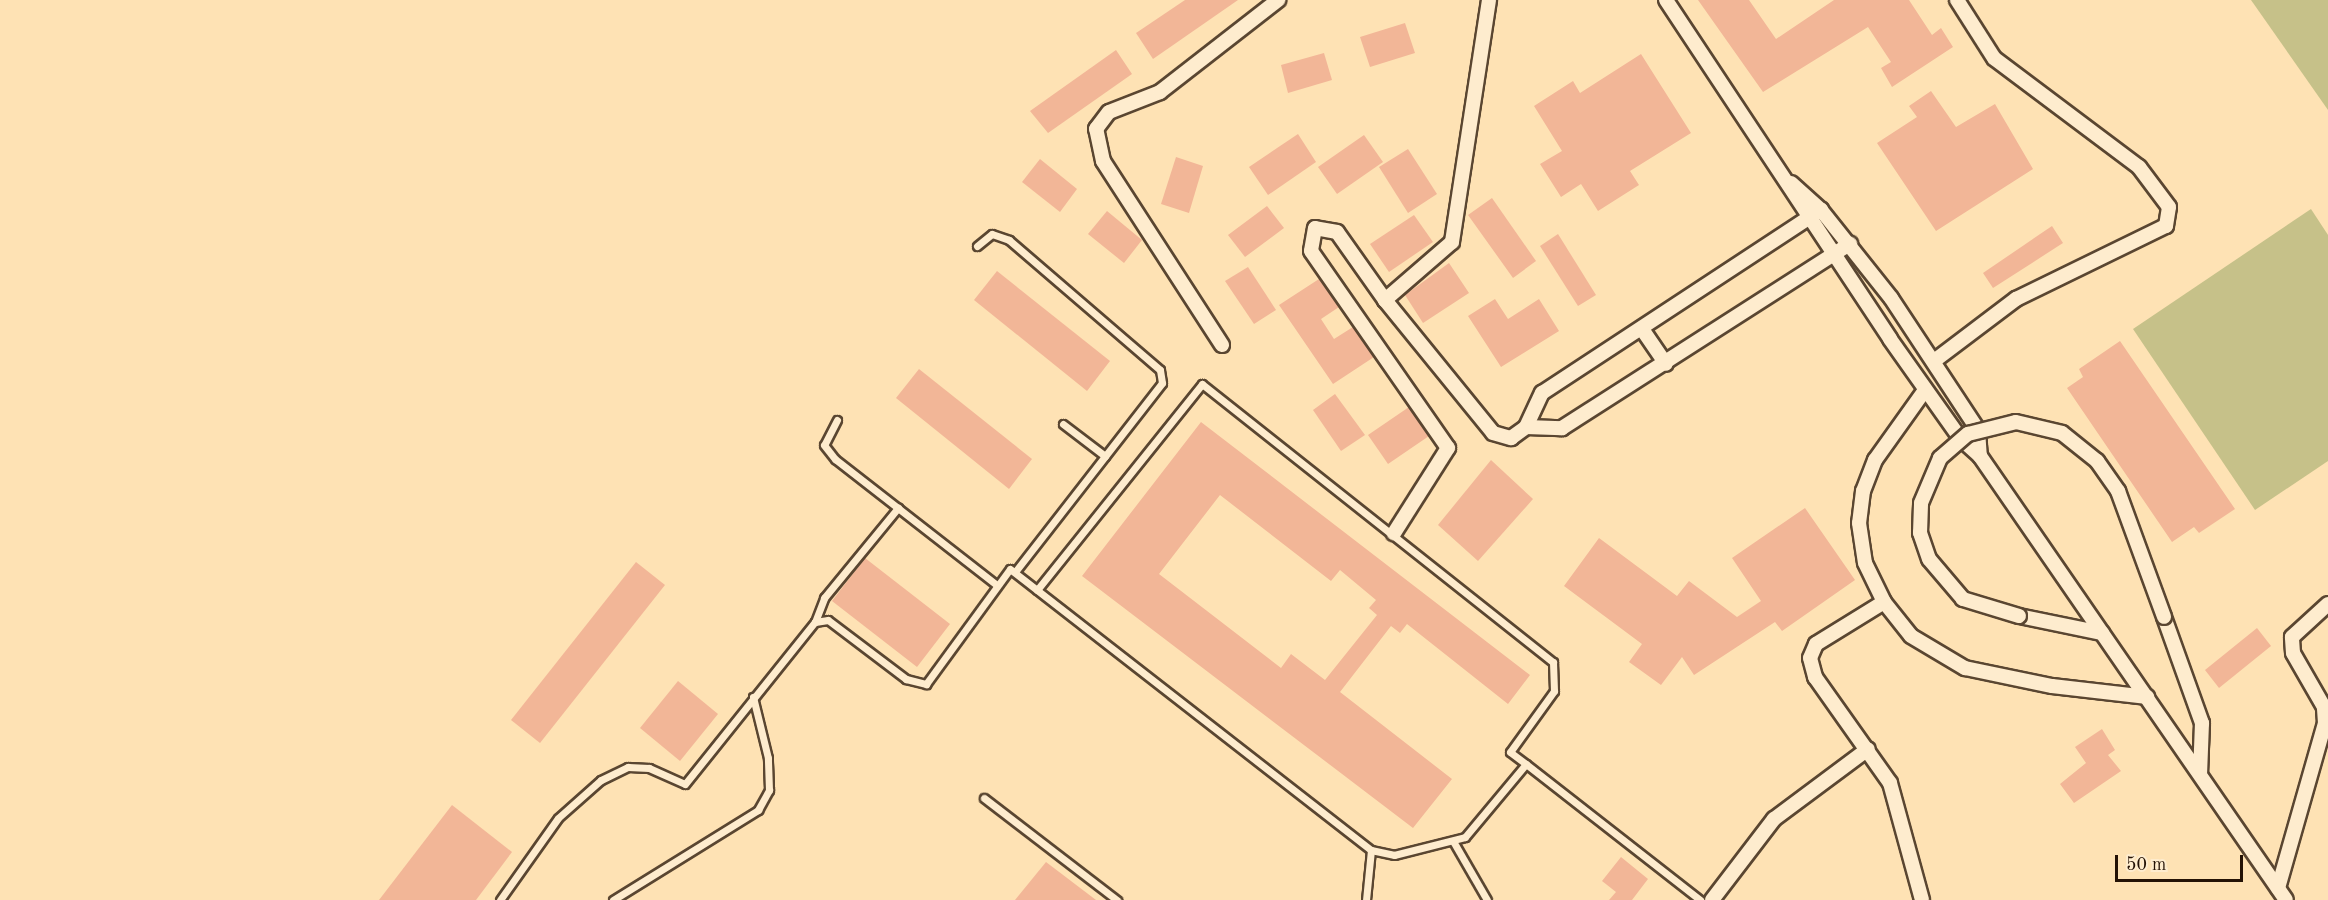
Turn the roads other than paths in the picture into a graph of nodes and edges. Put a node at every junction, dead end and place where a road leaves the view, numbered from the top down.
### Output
1 (1278, 0) edge
2 (1490, 0) edge
3 (1666, 0) edge
4 (1957, 0) edge
5 (1782, 175) junction
6 (1821, 210) junction
7 (1807, 218) junction
8 (1850, 244) junction
9 (977, 246) dead end
10 (1833, 254) junction
11 (1385, 300) junction
12 (1910, 325) junction
13 (1642, 329) junction
14 (1890, 339) junction
15 (1222, 345) dead end
16 (1934, 361) junction
17 (1666, 364) junction
18 (1925, 390) junction
19 (837, 420) dead end
20 (1064, 424) dead end
21 (1526, 427) junction
22 (1104, 456) junction
23 (1980, 456) junction
24 (898, 508) junction
25 (1394, 534) junction
26 (1014, 572) junction
27 (997, 585) junction
28 (1037, 590) junction
29 (1884, 602) junction
30 (2328, 604) edge
31 (815, 622) junction
32 (2102, 633) junction
33 (753, 697) junction
34 (2147, 697) junction
35 (1868, 749) junction
36 (1526, 764) junction
37 (2200, 774) junction
38 (984, 798) dead end
39 (1453, 841) junction
40 (1371, 850) junction
41 (2278, 888) junction
42 (500, 900) edge
43 (613, 900) edge
44 (1117, 900) edge
45 (1366, 900) edge
46 (1487, 900) edge
47 (1700, 900) edge
48 (1712, 900) edge
49 (1922, 900) edge
50 (2286, 900) edge

1 - 15 street
2 - 11 street
3 - 5 street
4 - 16 street
5 - 6 street
5 - 7 street
6 - 7 street
6 - 8 street
7 - 10 street
7 - 13 street
8 - 10 street
8 - 12 street
9 - 22 lane
10 - 14 street
10 - 17 street
11 - 21 street
11 - 25 street
12 - 14 street
12 - 16 street
13 - 17 street
13 - 21 street
14 - 18 street
16 - 23 street
17 - 21 street
18 - 23 street
18 - 29 street
19 - 24 lane
20 - 22 lane
22 - 26 lane
23 - 32 street
24 - 27 lane
24 - 31 lane
25 - 28 lane
25 - 36 lane
26 - 27 lane
26 - 28 lane
27 - 31 lane
28 - 40 lane
29 - 34 street
29 - 35 street
30 - 41 street
31 - 33 lane
32 - 34 street
32 - 37 street, bridge
33 - 42 lane
33 - 43 lane
34 - 37 street
35 - 48 street
35 - 49 street
36 - 39 lane
36 - 47 lane
37 - 41 street
38 - 44 lane
39 - 40 lane
39 - 46 lane
40 - 45 lane
41 - 50 street

